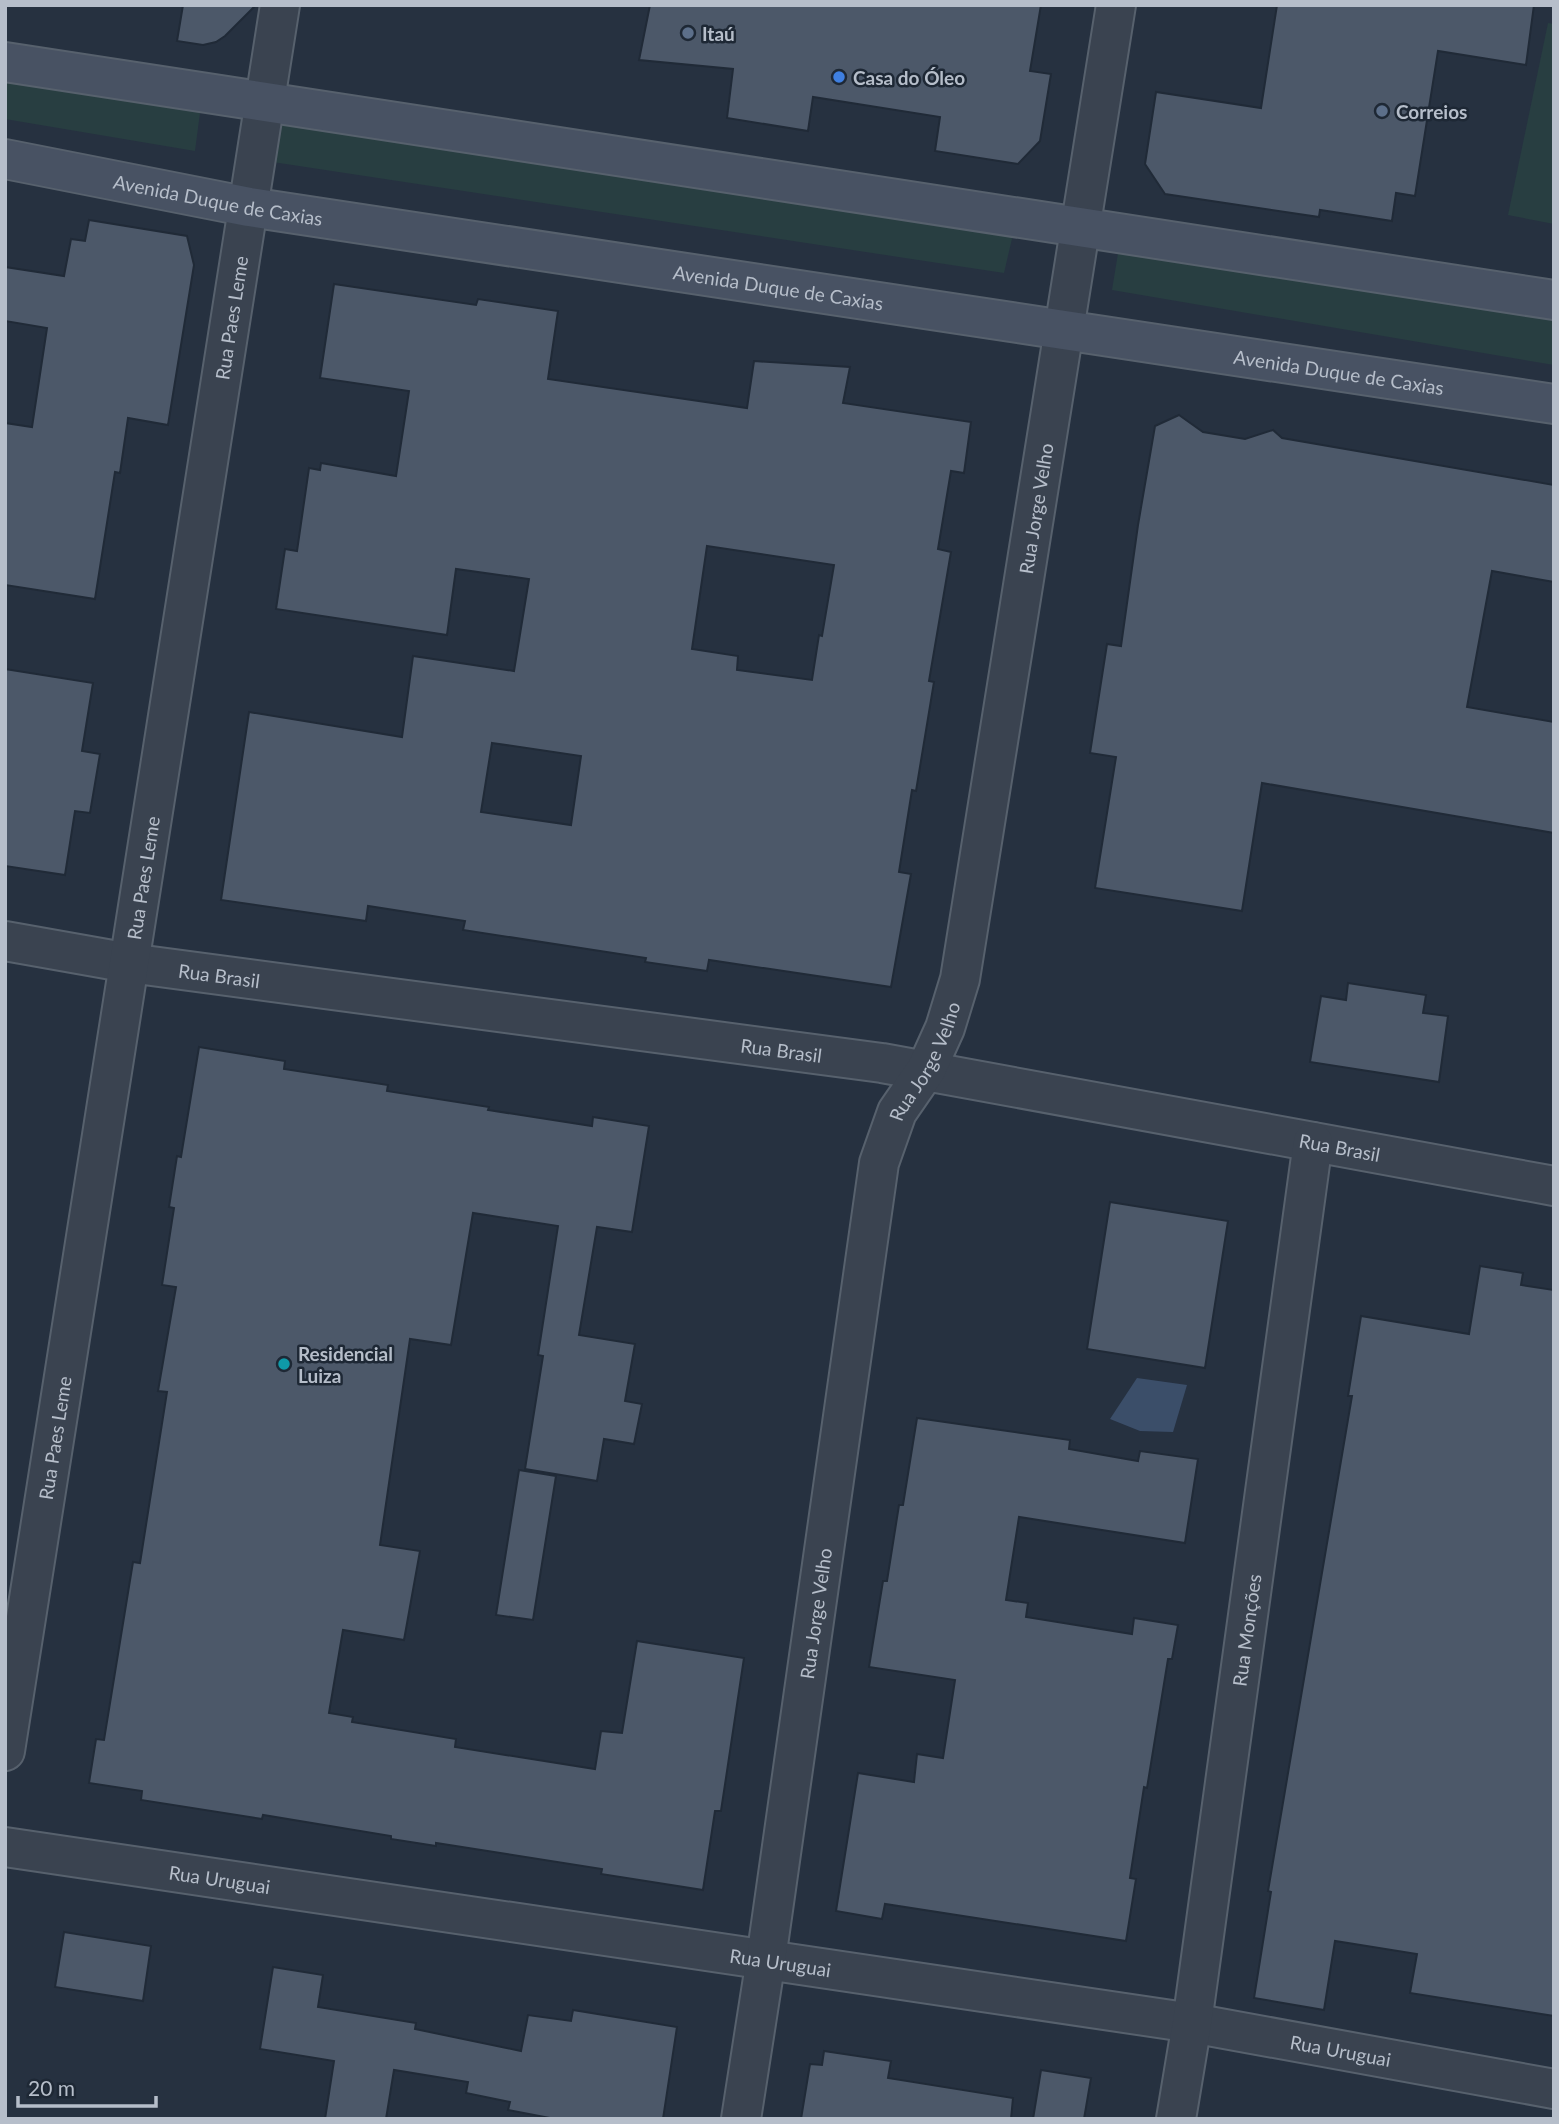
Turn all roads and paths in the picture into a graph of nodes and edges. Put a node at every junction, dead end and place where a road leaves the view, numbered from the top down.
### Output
1 (280, 5) edge
2 (1116, 5) edge
3 (5, 62) edge
4 (265, 103) junction
5 (5, 159) edge
6 (249, 207) junction
7 (1079, 228) junction
8 (1554, 300) edge
9 (1063, 330) junction
10 (1554, 404) edge
11 (5, 941) edge
12 (129, 963) junction
13 (926, 1070) junction
14 (1313, 1142) junction
15 (1554, 1186) edge
16 (5, 1751) edge
17 (5, 1847) edge
18 (766, 1959) junction
19 (1192, 2023) junction
20 (1554, 2089) edge
21 (741, 2119) edge
22 (1176, 2119) edge

1 - 4 street, Rua Paes Leme
2 - 7 street, Rua Jorge Velho
3 - 4 main road
4 - 6 street, Rua Paes Leme
4 - 7 main road
5 - 6 main road, Avenida Duque de Caxias
6 - 9 main road, Avenida Duque de Caxias
6 - 12 street, Rua Paes Leme
7 - 8 main road
7 - 9 street, Rua Jorge Velho
9 - 10 main road, Avenida Duque de Caxias
9 - 13 street, Rua Jorge Velho
11 - 12 street, Rua Brasil
12 - 13 street, Rua Brasil
12 - 16 street, Rua Paes Leme
13 - 14 street, Rua Brasil
13 - 18 street, Rua Jorge Velho
14 - 15 street, Rua Brasil
14 - 19 street, Rua Monções
17 - 18 street, Rua Uruguai
18 - 19 street, Rua Uruguai
18 - 21 street, Rua Jorge Velho
19 - 20 street, Rua Uruguai
19 - 22 street, Rua Monções

